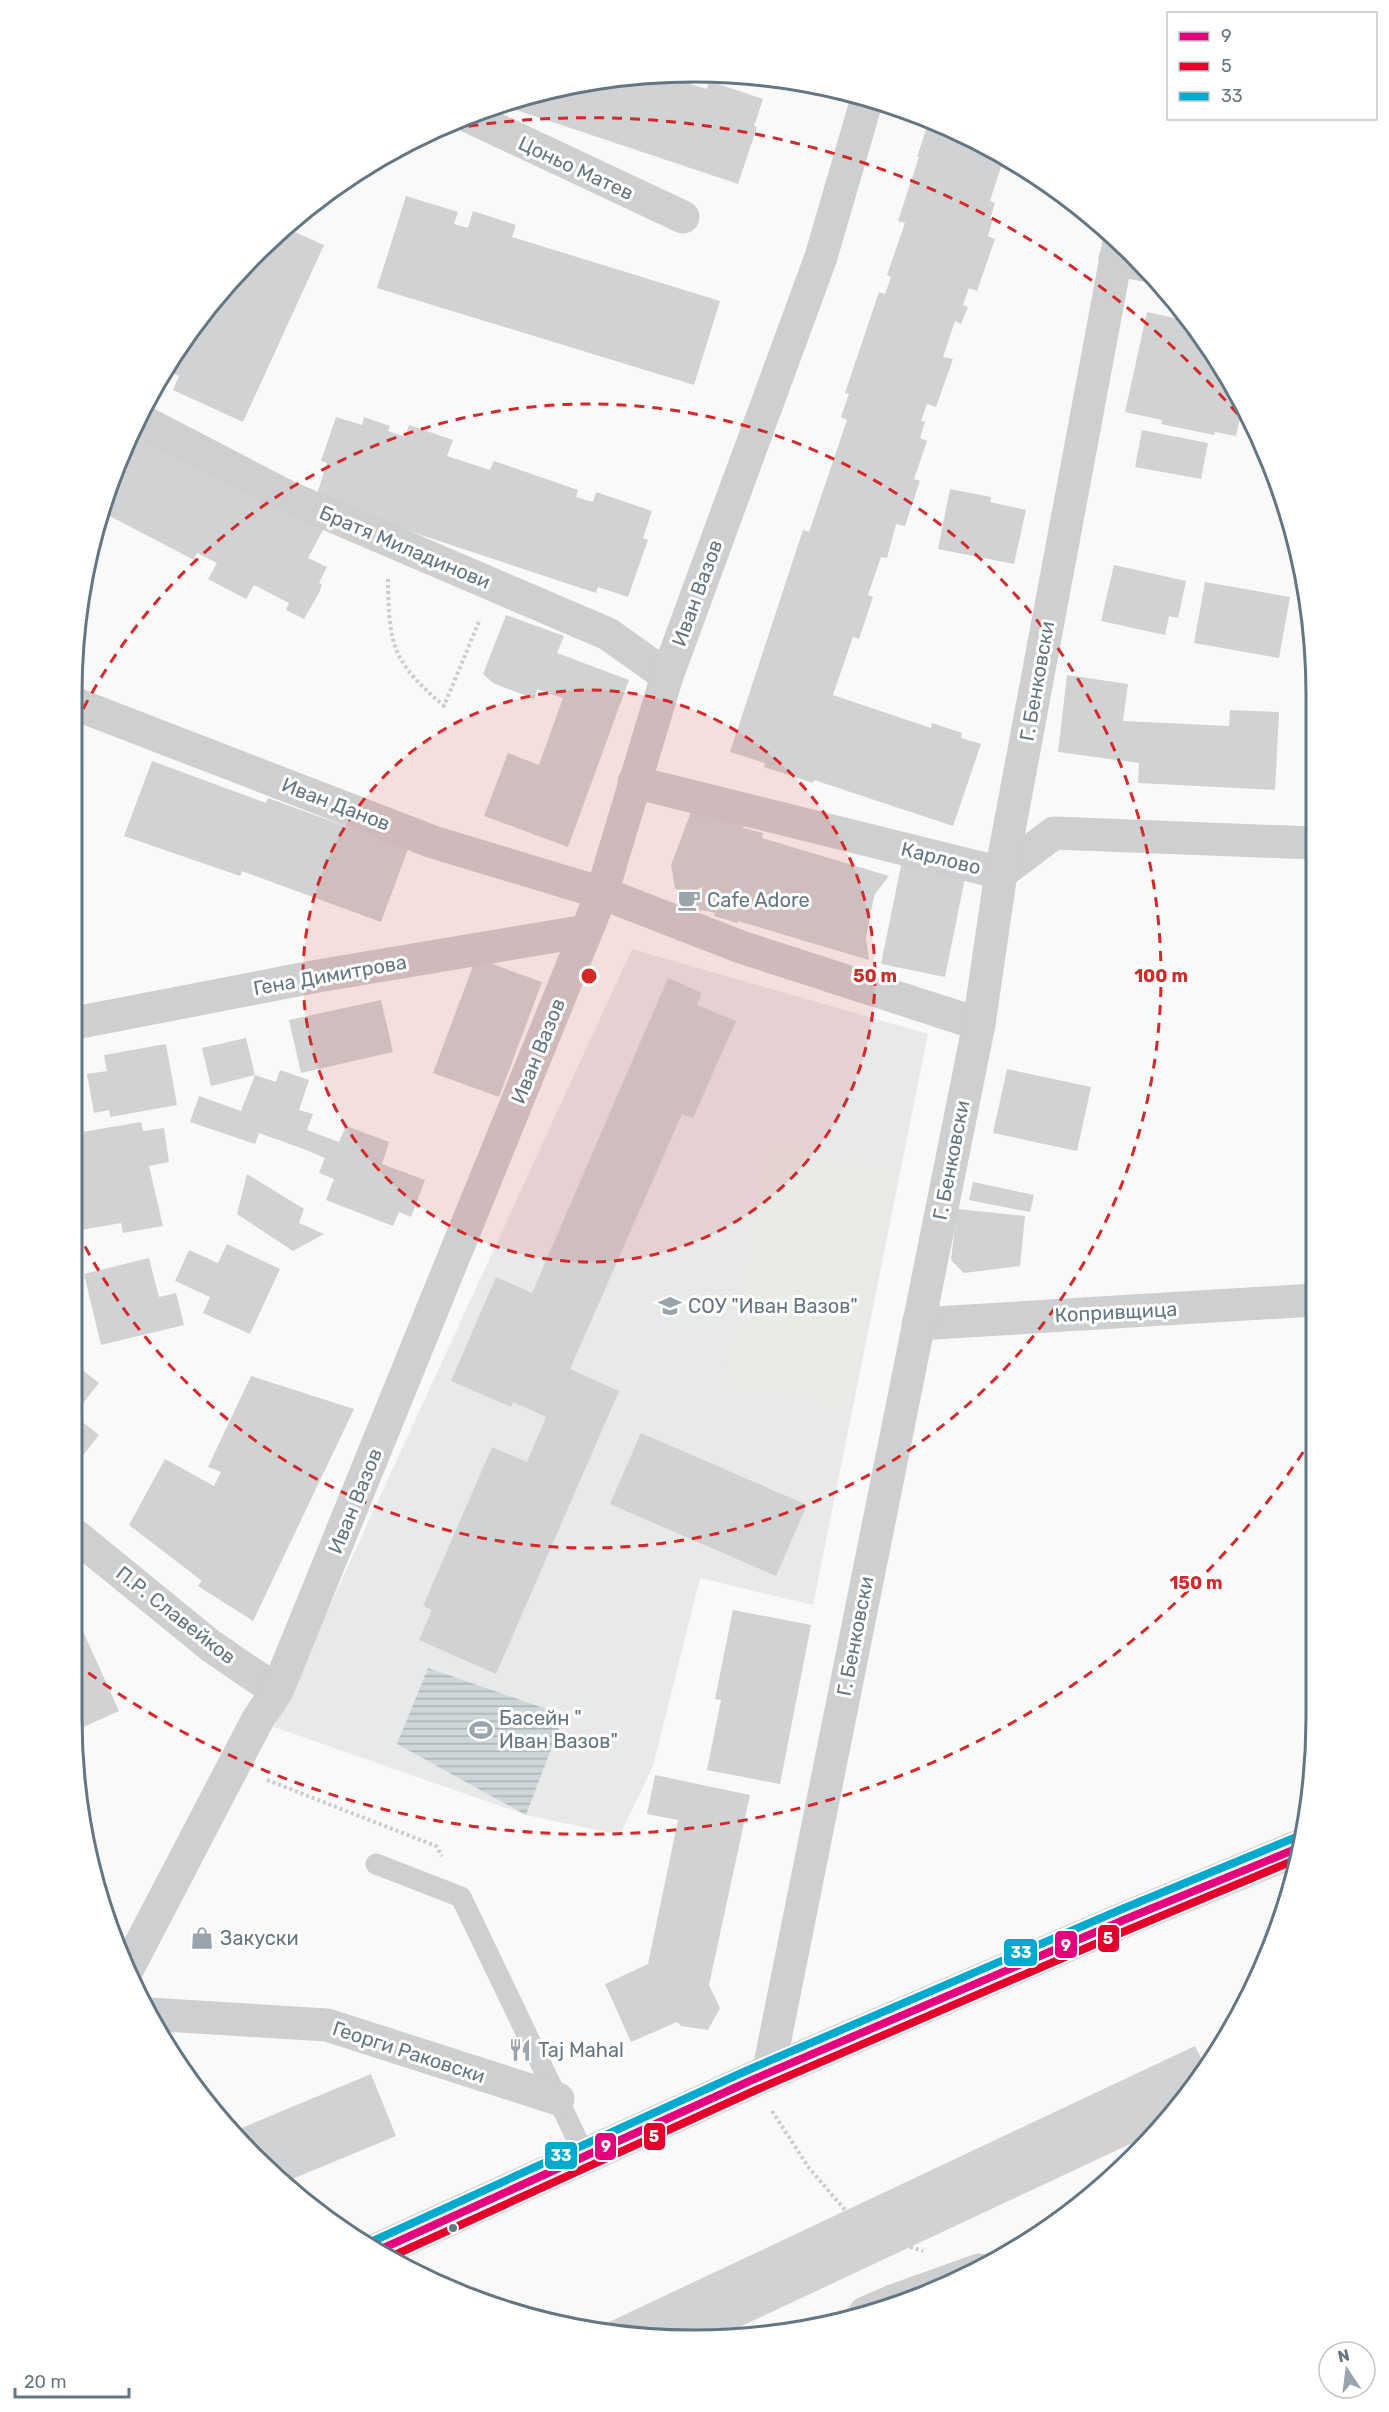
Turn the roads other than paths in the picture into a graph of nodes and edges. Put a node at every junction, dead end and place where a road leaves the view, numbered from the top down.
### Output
1 (865, 107) edge
2 (480, 122) edge
3 (683, 217) dead end
4 (1125, 260) edge
5 (146, 423) edge
6 (667, 676) junction
7 (82, 707) edge
8 (634, 782) junction
9 (1306, 843) edge
10 (1001, 873) junction
11 (602, 893) junction
12 (586, 931) junction
13 (82, 1022) edge
14 (978, 1024) junction
15 (1306, 1300) edge
16 (918, 1324) junction
17 (82, 1541) edge
18 (278, 1691) junction
19 (1292, 1851) edge
20 (376, 1864) dead end
21 (133, 1959) edge
22 (159, 2015) edge
23 (760, 2077) junction
24 (558, 2099) junction
25 (586, 2158) junction
26 (387, 2247) edge

1 - 6 street, Иван Вазов
2 - 3 street, Цоньо Матев
4 - 10 street, Г. Бенковски
5 - 6 street, Братя Миладинови
6 - 8 street, Иван Вазов
7 - 11 street, Иван Данов
8 - 10 street, Карлово
8 - 11 street, Иван Вазов
9 - 10 street, Карлово
10 - 14 street, Г. Бенковски
11 - 12 street, Иван Вазов
11 - 14 street
12 - 13 street, Гена Димитрова
12 - 18 street, Иван Вазов
14 - 16 street, Г. Бенковски
15 - 16 street, Копривщица
16 - 23 street, Г. Бенковски
17 - 18 street, П.Р. Славейков
18 - 21 street, Иван Вазов
19 - 23 street
20 - 24 lane
22 - 24 street, Георги Раковски
23 - 25 street
24 - 25 lane
25 - 26 street

